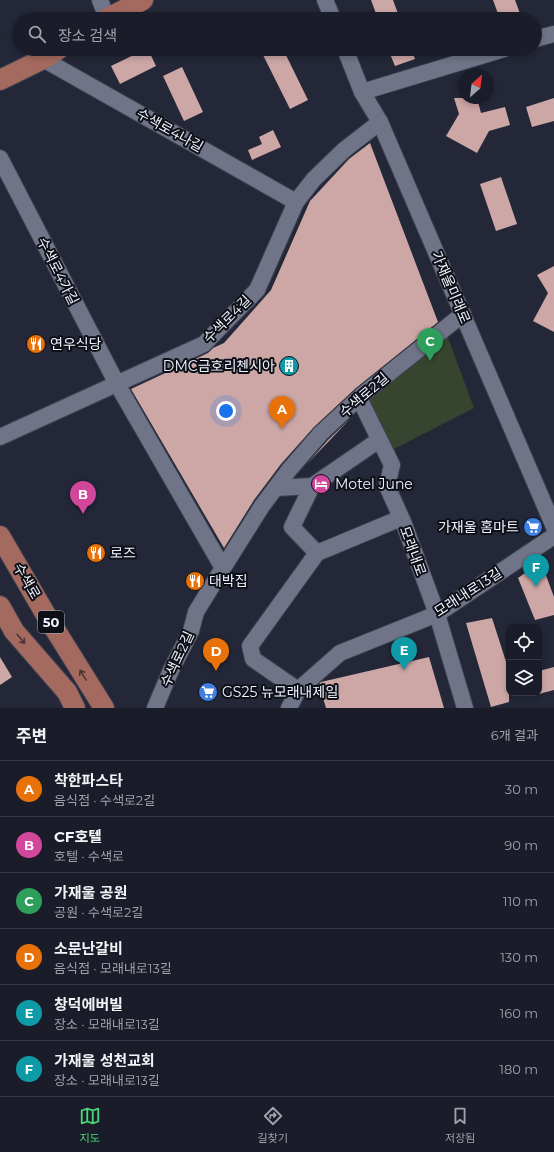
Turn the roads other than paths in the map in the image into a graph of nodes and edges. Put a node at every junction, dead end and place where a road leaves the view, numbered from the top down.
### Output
1 (100, 0) edge
2 (143, 0) edge
3 (325, 0) edge
4 (104, 12) edge
5 (120, 12) edge
6 (330, 12) edge
7 (554, 34) edge
8 (542, 38) edge
9 (47, 56) edge
10 (54, 56) edge
11 (348, 56) edge
12 (481, 56) edge
13 (0, 80) edge
14 (362, 92) junction
15 (380, 122) junction
16 (0, 158) edge
17 (296, 202) junction
18 (463, 314) junction
19 (117, 384) junction
20 (359, 398) junction
21 (0, 437) edge
22 (379, 440) junction
23 (312, 486) junction
24 (276, 488) junction
25 (401, 518) junction
26 (554, 527) edge
27 (0, 536) edge
28 (554, 536) edge
29 (317, 553) junction
30 (223, 568) junction
31 (0, 606) edge
32 (436, 614) junction
33 (298, 690) junction
34 (75, 708) edge
35 (104, 708) edge
36 (155, 708) edge
37 (289, 708) edge
38 (465, 708) edge

1 - 4 street
2 - 5 main road
3 - 6 street
7 - 8 street
9 - 13 main road
10 - 17 street, 수색로4나길
11 - 14 street, 가재울미래로
12 - 14 street
14 - 15 street, 가재울미래로
15 - 17 street, 수색로4길
15 - 18 street, 가재울미래로
16 - 19 street, 수색로4가길
17 - 19 street, 수색로4길
18 - 20 street, 수색로2길
18 - 26 street, 가재울미래로
19 - 21 street, 수색로4길
19 - 30 street
20 - 22 street, 모래내로
20 - 24 street, 수색로2길
22 - 23 street
22 - 25 street, 모래내로
23 - 24 street
23 - 29 street
24 - 30 street, 수색로2길
25 - 29 street
25 - 32 street, 모래내로
35 -> 27 main road, 수색로 / 50
28 - 32 street, 모래내로13길
29 - 33 street
30 - 36 street, 수색로2길
31 -> 34 main road, 50
32 - 33 street, 모래내로13길
32 - 38 street, 모래내로
33 - 37 street, 모래내로13길

